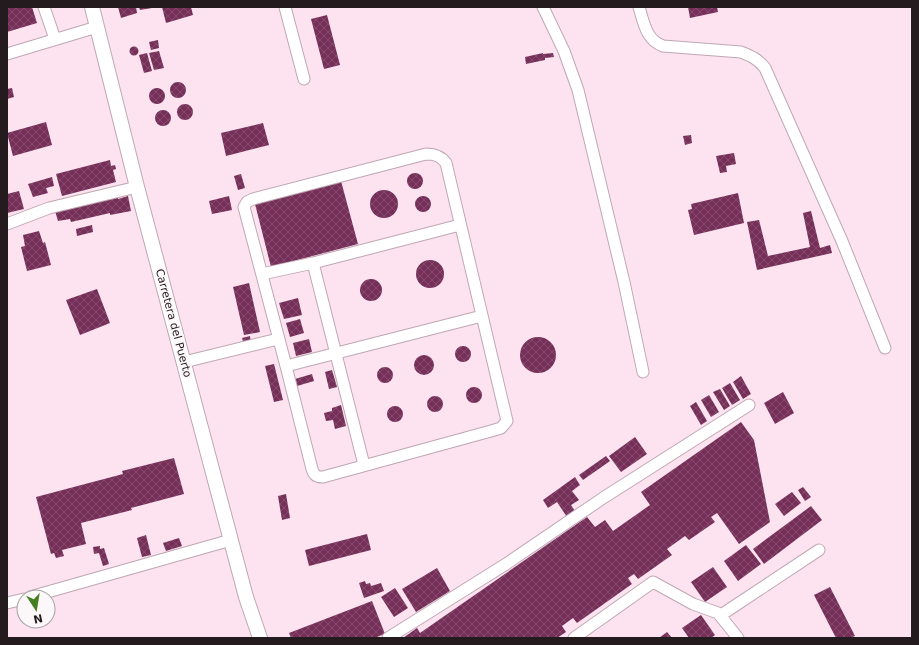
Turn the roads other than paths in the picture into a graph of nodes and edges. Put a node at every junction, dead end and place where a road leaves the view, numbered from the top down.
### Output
1 (44, 7) edge
2 (92, 7) edge
3 (285, 7) edge
4 (543, 7) edge
5 (639, 7) edge
6 (97, 26) junction
7 (55, 39) junction
8 (7, 54) edge
9 (304, 79) dead end
10 (137, 187) junction
11 (7, 224) edge
12 (460, 225) junction
13 (313, 263) junction
14 (262, 274) junction
15 (482, 316) junction
16 (278, 339) junction
17 (885, 348) dead end
18 (336, 353) junction
19 (184, 362) junction
20 (286, 366) junction
21 (643, 372) dead end
22 (749, 405) dead end
23 (364, 465) junction
24 (231, 540) junction
25 (819, 550) dead end
26 (56, 590) edge
27 (721, 615) junction
28 (260, 638) edge
29 (388, 638) edge
30 (574, 638) edge
31 (738, 638) edge

1 - 7 lane
2 - 6 main road, Carretera del Puerto
3 - 9 lane
4 - 21 lane
5 - 17 lane
6 - 7 lane
6 - 10 main road, Carretera del Puerto
7 - 8 lane
10 - 11 lane
10 - 19 main road, Carretera del Puerto
12 - 13 lane
12 - 14 lane
12 - 15 lane
13 - 14 lane
13 - 18 lane
14 - 16 lane
15 - 18 lane
15 - 23 lane
16 - 19 lane
16 - 20 lane
18 - 20 lane
18 - 23 lane
19 - 24 main road, Carretera del Puerto
20 - 23 lane
22 - 29 lane
24 - 26 lane
24 - 28 main road, Carretera del Puerto
25 - 27 lane
27 - 30 lane
27 - 31 lane

